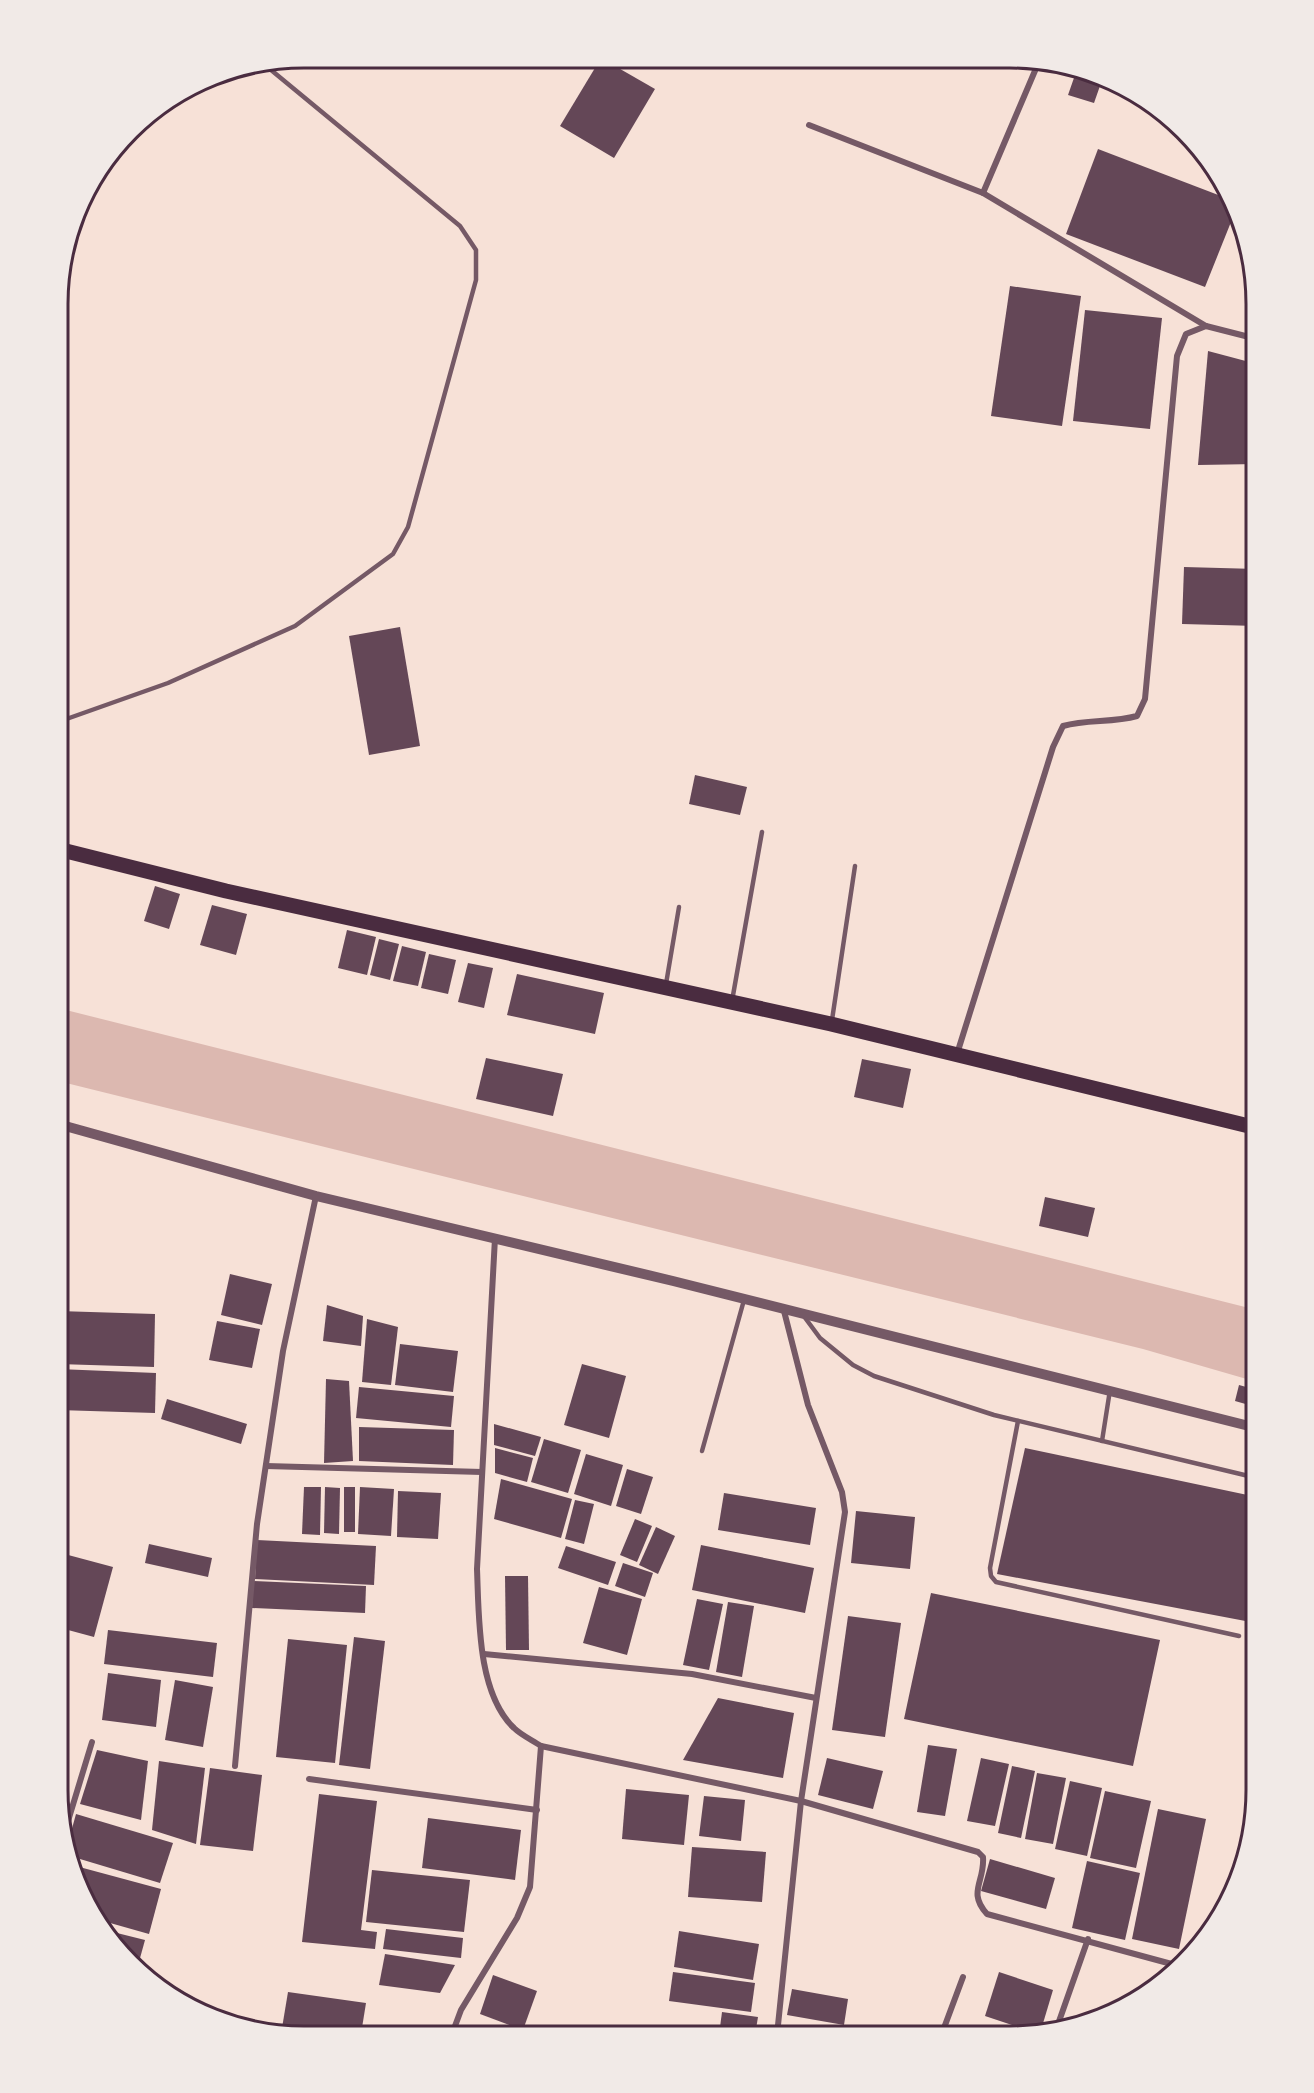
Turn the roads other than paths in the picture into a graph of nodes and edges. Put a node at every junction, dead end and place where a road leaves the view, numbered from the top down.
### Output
1 (1036, 69) edge
2 (271, 70) edge
3 (809, 124) dead end
4 (983, 193) junction
5 (1206, 326) junction
6 (1246, 336) edge
7 (68, 718) edge
8 (762, 832) dead end
9 (68, 852) edge
10 (855, 866) dead end
11 (679, 906) dead end
12 (665, 989) junction
13 (732, 1003) junction
14 (831, 1024) junction
15 (956, 1054) junction
16 (1246, 1125) edge
17 (68, 1127) edge
18 (316, 1196) junction
19 (495, 1239) junction
20 (744, 1300) junction
21 (784, 1311) junction
22 (803, 1315) junction
23 (1110, 1390) junction
24 (1018, 1421) junction
25 (1246, 1425) edge
26 (1102, 1441) junction
27 (702, 1451) dead end
28 (266, 1466) junction
29 (482, 1472) junction
30 (1246, 1475) edge
31 (1239, 1636) dead end
32 (484, 1654) junction
33 (816, 1698) junction
34 (92, 1742) dead end
35 (541, 1746) junction
36 (235, 1766) dead end
37 (309, 1779) dead end
38 (801, 1801) junction
39 (537, 1810) junction
40 (69, 1816) edge
41 (1088, 1939) junction
42 (1170, 1963) edge
43 (963, 1977) dead end
44 (1059, 2020) edge
45 (455, 2026) edge
46 (778, 2026) edge
47 (946, 2026) edge

1 - 4 street
2 - 7 lane
3 - 4 street
4 - 5 street
5 - 6 street
5 - 15 street
8 - 13 lane
9 - 12 main road
10 - 14 lane
11 - 12 lane
12 - 13 main road
13 - 14 main road
14 - 15 main road
15 - 16 main road
17 - 18 street
18 - 19 street
18 - 28 street
19 - 20 street
19 - 29 street
20 - 21 street
20 - 27 lane
21 - 22 street
21 - 33 street
22 - 23 street
22 - 24 lane
23 - 25 street
23 - 26 lane
24 - 26 lane
24 - 31 lane
26 - 30 lane
28 - 29 street
28 - 36 street
29 - 32 street
32 - 33 street
32 - 35 street
33 - 38 street
34 - 40 street
35 - 38 street
35 - 39 street
37 - 39 street
38 - 41 street
38 - 46 street
39 - 45 street
41 - 42 street
41 - 44 street
43 - 47 street

